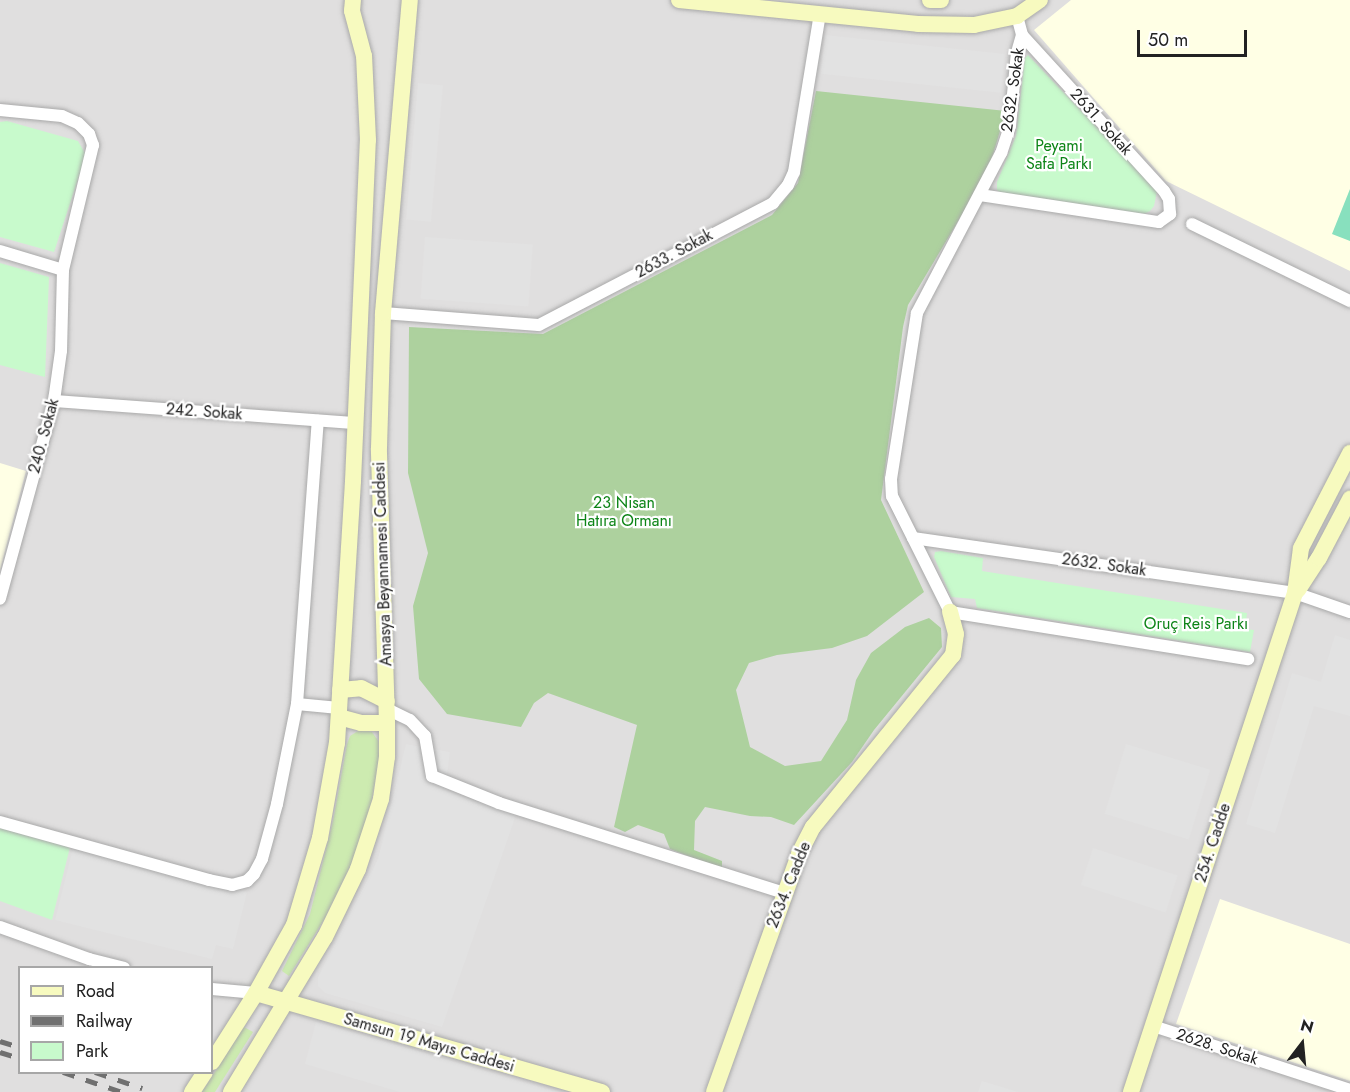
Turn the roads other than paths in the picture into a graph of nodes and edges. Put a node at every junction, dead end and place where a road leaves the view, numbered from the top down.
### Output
1 (353, 0) edge
2 (410, 0) edge
3 (679, 0) edge
4 (930, 0) edge
5 (941, 0) edge
6 (1040, 0) edge
7 (820, 14) junction
8 (1017, 16) junction
9 (1022, 35) junction
10 (0, 110) edge
11 (980, 195) junction
12 (1192, 224) dead end
13 (0, 251) edge
14 (63, 270) junction
15 (1350, 301) edge
16 (383, 313) junction
17 (54, 401) junction
18 (318, 421) junction
19 (354, 423) junction
20 (1350, 453) edge
21 (1350, 499) edge
22 (913, 538) junction
23 (1295, 593) junction
24 (0, 599) edge
25 (951, 612) junction
26 (1350, 612) edge
27 (1248, 659) dead end
28 (340, 690) junction
29 (297, 704) junction
30 (387, 711) junction
31 (339, 712) junction
32 (0, 822) edge
33 (784, 893) junction
34 (0, 927) edge
35 (116, 966) edge
36 (213, 989) edge
37 (256, 993) junction
38 (286, 1001) junction
39 (1153, 1026) junction
40 (213, 1060) edge
41 (204, 1074) edge
42 (1350, 1090) edge
43 (192, 1092) edge
44 (231, 1092) edge
45 (602, 1092) edge
46 (714, 1092) edge
47 (1131, 1092) edge

1 - 19 main road, Amasya Beyannamesi Caddesi
2 - 16 main road, Amasya Beyannamesi Caddesi
3 - 7 main road
4 - 5 main road
6 - 8 main road
7 - 8 main road
7 - 16 street, 2633. Sokak
8 - 9 street, 2632. Sokak
9 - 11 street, 2632. Sokak
9 - 11 street, 2631. Sokak
10 - 14 street, 240. Sokak
11 - 22 street, 2632. Sokak
12 - 15 street
13 - 14 street
14 - 17 street, 240. Sokak
16 - 30 main road, Amasya Beyannamesi Caddesi
17 - 18 street, 242. Sokak
17 - 24 street, 240. Sokak
18 - 19 street, 242. Sokak
18 - 29 street
19 - 28 main road, Amasya Beyannamesi Caddesi
20 - 23 main road
21 - 23 main road
22 - 23 street, 2632. Sokak
22 - 25 street, 2632. Sokak
23 - 26 street, 2632. Sokak
23 - 39 main road, 254. Cadde
25 - 27 street
25 - 33 main road, 2634. Cadde
28 - 30 main road
28 - 31 main road, Amasya Beyannamesi Caddesi
29 - 31 street
29 - 32 street
30 - 31 main road
30 - 33 street
30 - 38 main road, Amasya Beyannamesi Caddesi
31 - 37 main road, Amasya Beyannamesi Caddesi
33 - 46 main road, 2634. Cadde
34 - 35 street
36 - 37 street
37 - 38 main road, Samsun 19 Mayıs Caddesi
37 - 40 main road, Amasya Beyannamesi Caddesi
38 - 44 main road, Amasya Beyannamesi Caddesi
38 - 45 main road, Samsun 19 Mayıs Caddesi
39 - 42 street, 2628. Sokak
39 - 47 main road, 254. Cadde
41 - 43 main road

